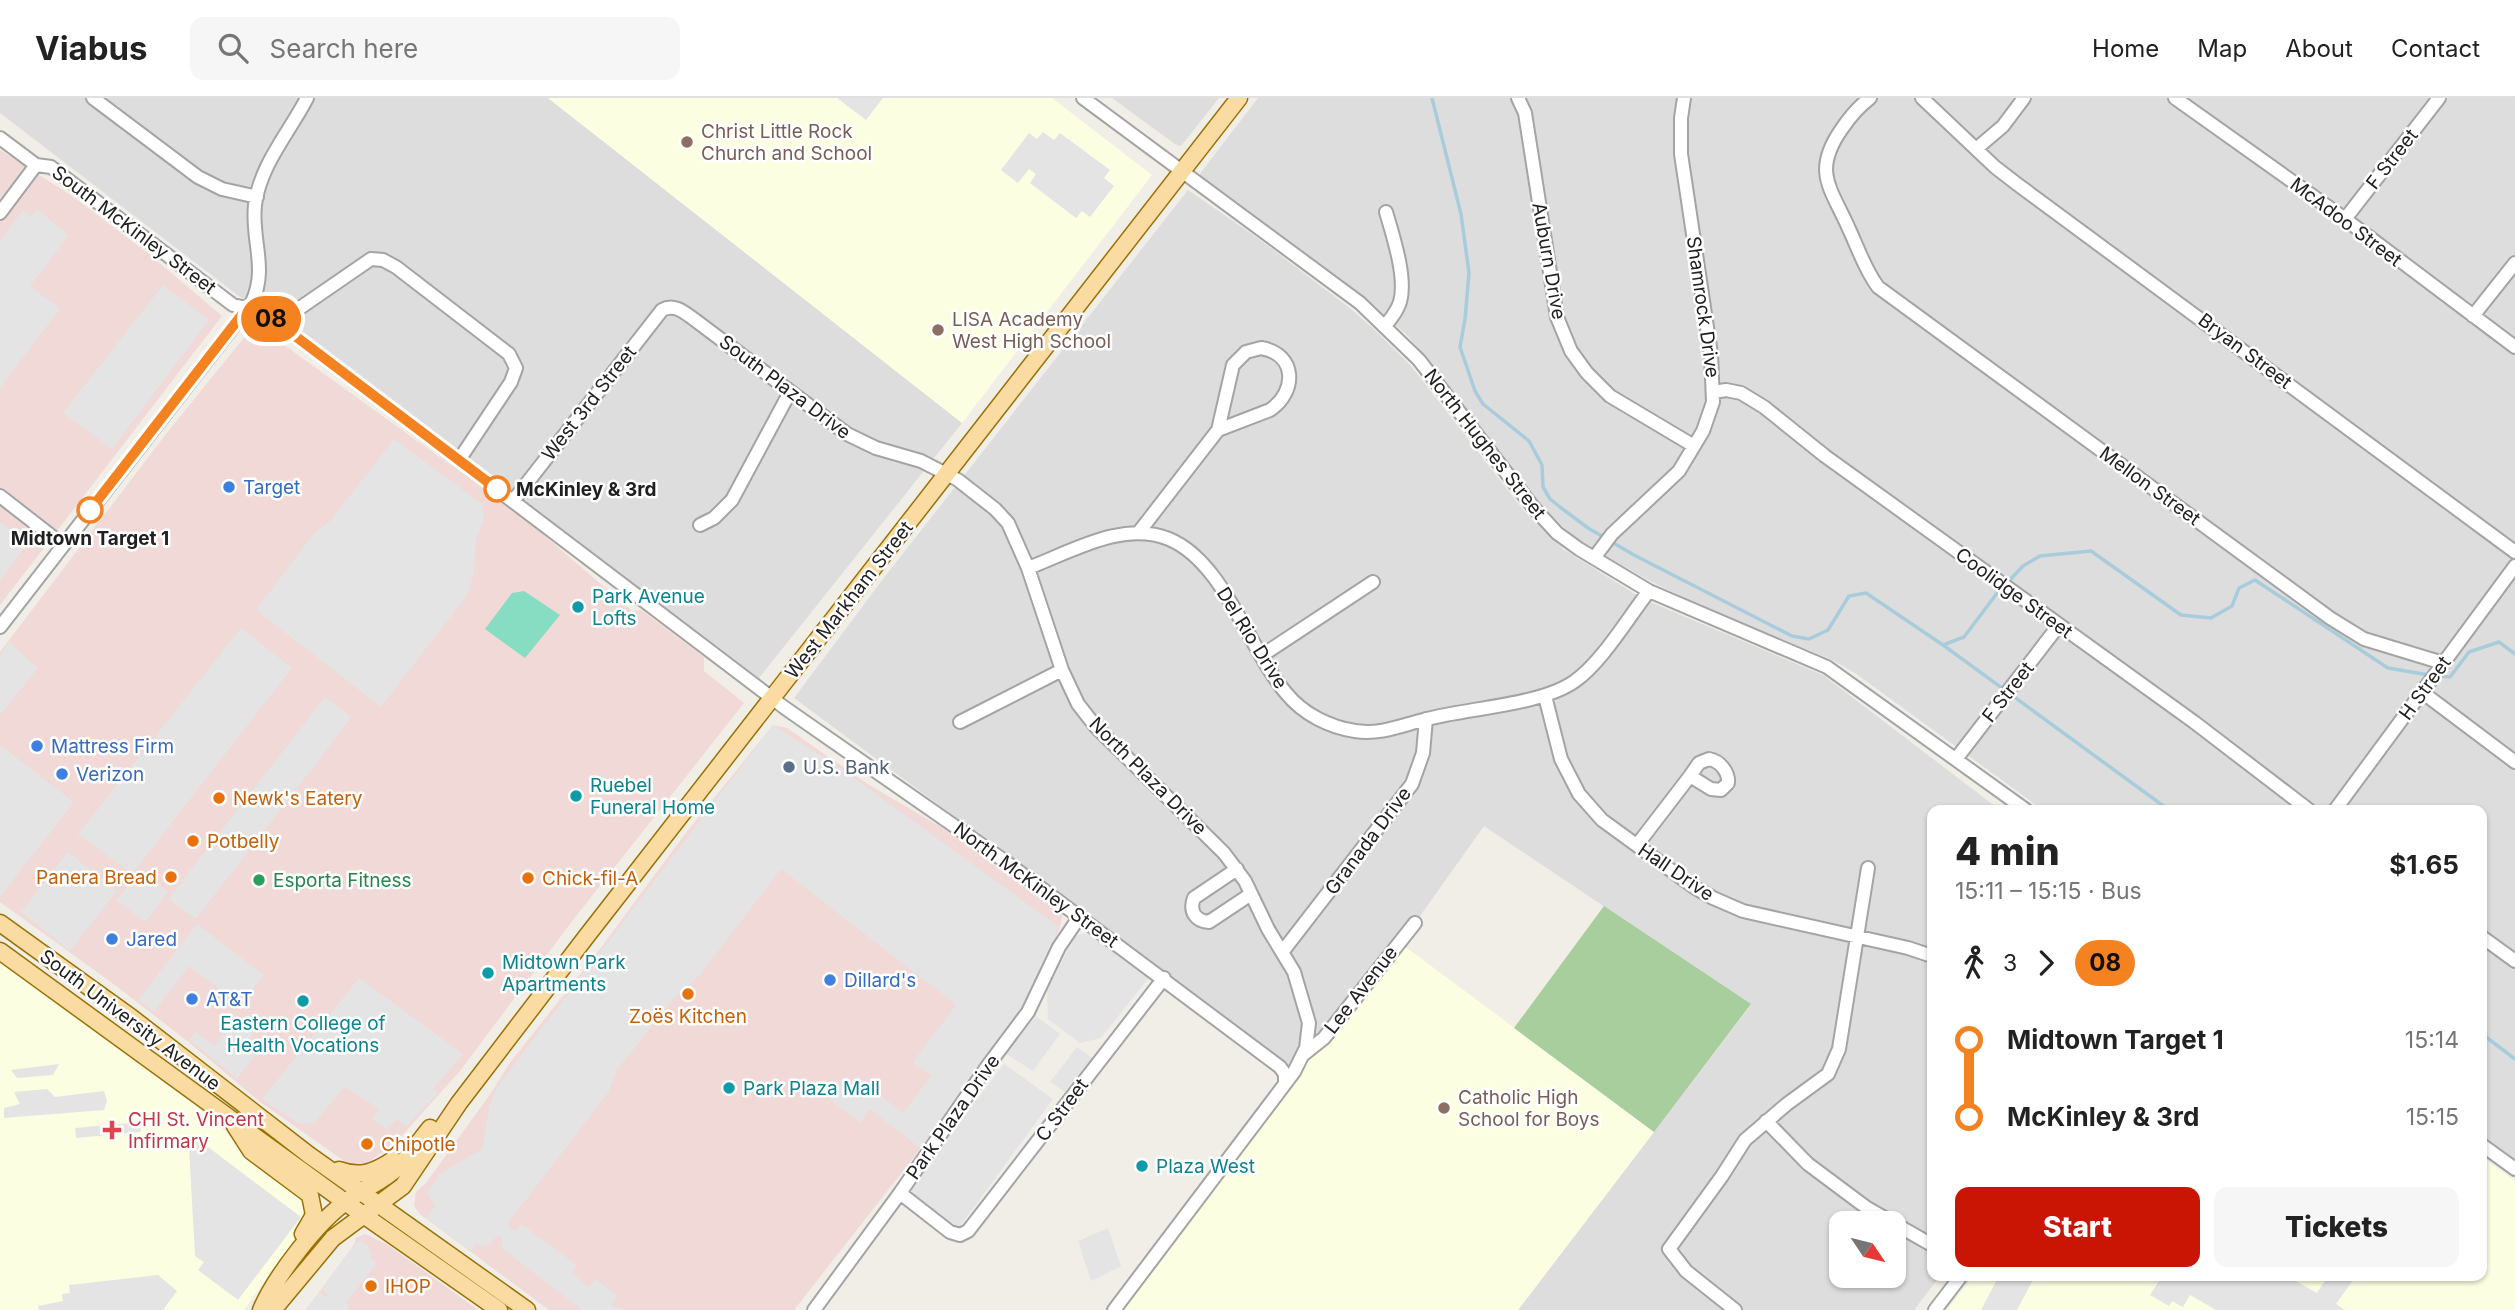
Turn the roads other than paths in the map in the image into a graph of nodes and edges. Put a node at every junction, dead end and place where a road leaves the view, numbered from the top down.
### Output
1 (307, 98) edge
2 (1083, 98) edge
3 (1239, 98) edge
4 (1518, 98) edge
5 (1684, 98) edge
6 (1870, 98) edge
7 (1922, 98) edge
8 (2024, 98) edge
9 (2175, 98) edge
10 (2439, 98) edge
11 (97, 99) edge
12 (0, 138) edge
13 (1976, 149) junction
14 (36, 166) junction
15 (1182, 171) junction
16 (257, 197) junction
17 (1386, 212) dead end
18 (0, 213) edge
19 (2345, 219) junction
20 (2515, 263) edge
21 (667, 307) joint
22 (247, 308) junction
23 (2473, 316) junction
24 (278, 323) junction
25 (1385, 326) junction
26 (2515, 347) edge
27 (790, 392) junction
28 (1714, 392) junction
29 (1218, 430) junction
30 (1694, 446) junction
31 (459, 460) junction
32 (947, 474) junction
33 (0, 496) edge
34 (513, 501) junction
35 (700, 525) dead end
36 (1139, 532) junction
37 (63, 545) junction
38 (2515, 552) edge
39 (1594, 558) junction
40 (2515, 566) edge
41 (1028, 568) junction
42 (1373, 582) dead end
43 (1649, 591) junction
44 (2059, 625) junction
45 (0, 627) edge
46 (1261, 656) junction
47 (2441, 666) junction
48 (1062, 670) junction
49 (2425, 689) junction
50 (1545, 696) junction
51 (773, 699) junction
52 (1426, 719) junction
53 (960, 722) dead end
54 (1956, 759) junction
55 (2515, 762) edge
56 (1690, 776) dead end
57 (2019, 805) edge
58 (2302, 805) edge
59 (2339, 805) edge
60 (1637, 845) junction
61 (1868, 868) dead end
62 (1237, 869) junction
63 (1251, 894) junction
64 (1080, 916) junction
65 (0, 923) edge
66 (1415, 923) dead end
67 (1858, 937) junction
68 (2487, 941) edge
69 (0, 951) edge
70 (1283, 951) junction
71 (1927, 954) edge
72 (2515, 961) edge
73 (1164, 978) junction
74 (1304, 1054) junction
75 (1284, 1083) junction
76 (459, 1103) junction
77 (230, 1118) junction
78 (1766, 1121) junction
79 (421, 1140) junction
80 (2487, 1148) edge
81 (318, 1160) junction
82 (2515, 1169) edge
83 (362, 1191) junction
84 (900, 1194) junction
85 (345, 1202) junction
86 (379, 1203) junction
87 (364, 1214) junction
88 (1927, 1242) edge
89 (1957, 1281) edge
90 (268, 1292) junction
91 (261, 1310) edge
92 (273, 1310) edge
93 (499, 1310) edge
94 (527, 1310) edge
95 (814, 1310) edge
96 (1114, 1310) edge
97 (1735, 1310) edge
98 (1935, 1310) edge

1 - 16 street
2 - 15 street, North Hughes Street
3 - 15 main road, West Markham Street
4 - 30 street, Auburn Drive
5 - 28 street, Shamrock Drive
6 - 47 street, Mellon Street
7 - 13 street, Bryan Street
8 - 13 street
9 - 19 street, McAdoo Street
10 - 19 street, F Street
11 - 16 street
12 - 14 street, South McKinley Street
13 - 38 street, Bryan Street
14 - 18 street
14 - 22 street, South McKinley Street
15 - 25 street, North Hughes Street
15 - 32 main road, West Markham Street
16 - 22 street
17 - 25 street
19 - 23 street, McAdoo Street
20 - 23 street
21 - 27 street, South Plaza Drive
21 - 34 street, West 3rd Street
22 - 24 street, South McKinley Street
22 - 37 street
23 - 26 street, McAdoo Street
24 - 31 street, South McKinley Street
24 - 31 street
25 - 39 street, North Hughes Street
27 - 32 street, South Plaza Drive
27 - 35 street
28 - 30 street, Shamrock Drive
28 - 44 street, Coolidge Street
29 - 29 street
29 - 36 street
30 - 39 street, Shamrock Drive
31 - 34 street, South McKinley Street
32 - 41 street, North Plaza Drive
32 - 51 main road, West Markham Street
33 - 37 street
34 - 51 street, South McKinley Street
36 - 41 street, Del Rio Drive
36 - 46 street, Del Rio Drive
37 - 45 street
39 - 43 street, North Hughes Street
40 - 47 street, H Street
41 - 48 street, North Plaza Drive
42 - 46 street
43 - 50 street, Del Rio Drive
43 - 54 street, North Hughes Street
44 - 54 street, F Street
44 - 58 street, Coolidge Street
46 - 52 street, Del Rio Drive
47 - 49 street, H Street
48 - 53 street
48 - 62 street, North Plaza Drive
49 - 55 street
49 - 59 street, H Street
50 - 52 street, Del Rio Drive
50 - 60 street, Hall Drive
51 - 64 street, North McKinley Street
51 - 76 main road, West Markham Street
52 - 70 street, Granada Drive
54 - 57 street, North Hughes Street
56 - 60 street
60 - 67 street, Hall Drive
61 - 67 street
62 - 63 street, North Plaza Drive
62 - 63 street
63 - 70 street, North Plaza Drive
64 - 73 street, North McKinley Street
64 - 84 street, Park Plaza Drive
65 - 81 main road, South University Avenue
66 - 74 street, Lee Avenue
67 - 71 street, Hall Drive
67 - 78 street
68 - 72 street
69 - 77 main road, South University Avenue
70 - 74 street, North Plaza Drive
73 - 75 street, North McKinley Street
73 - 84 street, C Street
74 - 75 street, Lee Avenue
75 - 96 street, Lee Avenue
76 - 79 main road, West Markham Street
76 - 86 main road, West Markham Street
77 - 85 main road, South University Avenue
77 - 90 main road
78 - 88 street
78 - 97 street
79 - 81 main road
79 - 83 main road, West Markham Street
80 - 82 street
81 - 83 main road, South University Avenue
83 - 85 main road, West Markham Street
83 - 86 main road, South University Avenue
84 - 95 street, Park Plaza Drive
85 - 87 main road, South University Avenue
85 - 90 main road, West Markham Street
86 - 87 main road, West Markham Street
86 - 94 main road, South University Avenue
87 - 92 main road, West Markham Street
87 - 93 main road, South University Avenue
89 - 98 street
90 - 91 main road, West Markham Street

